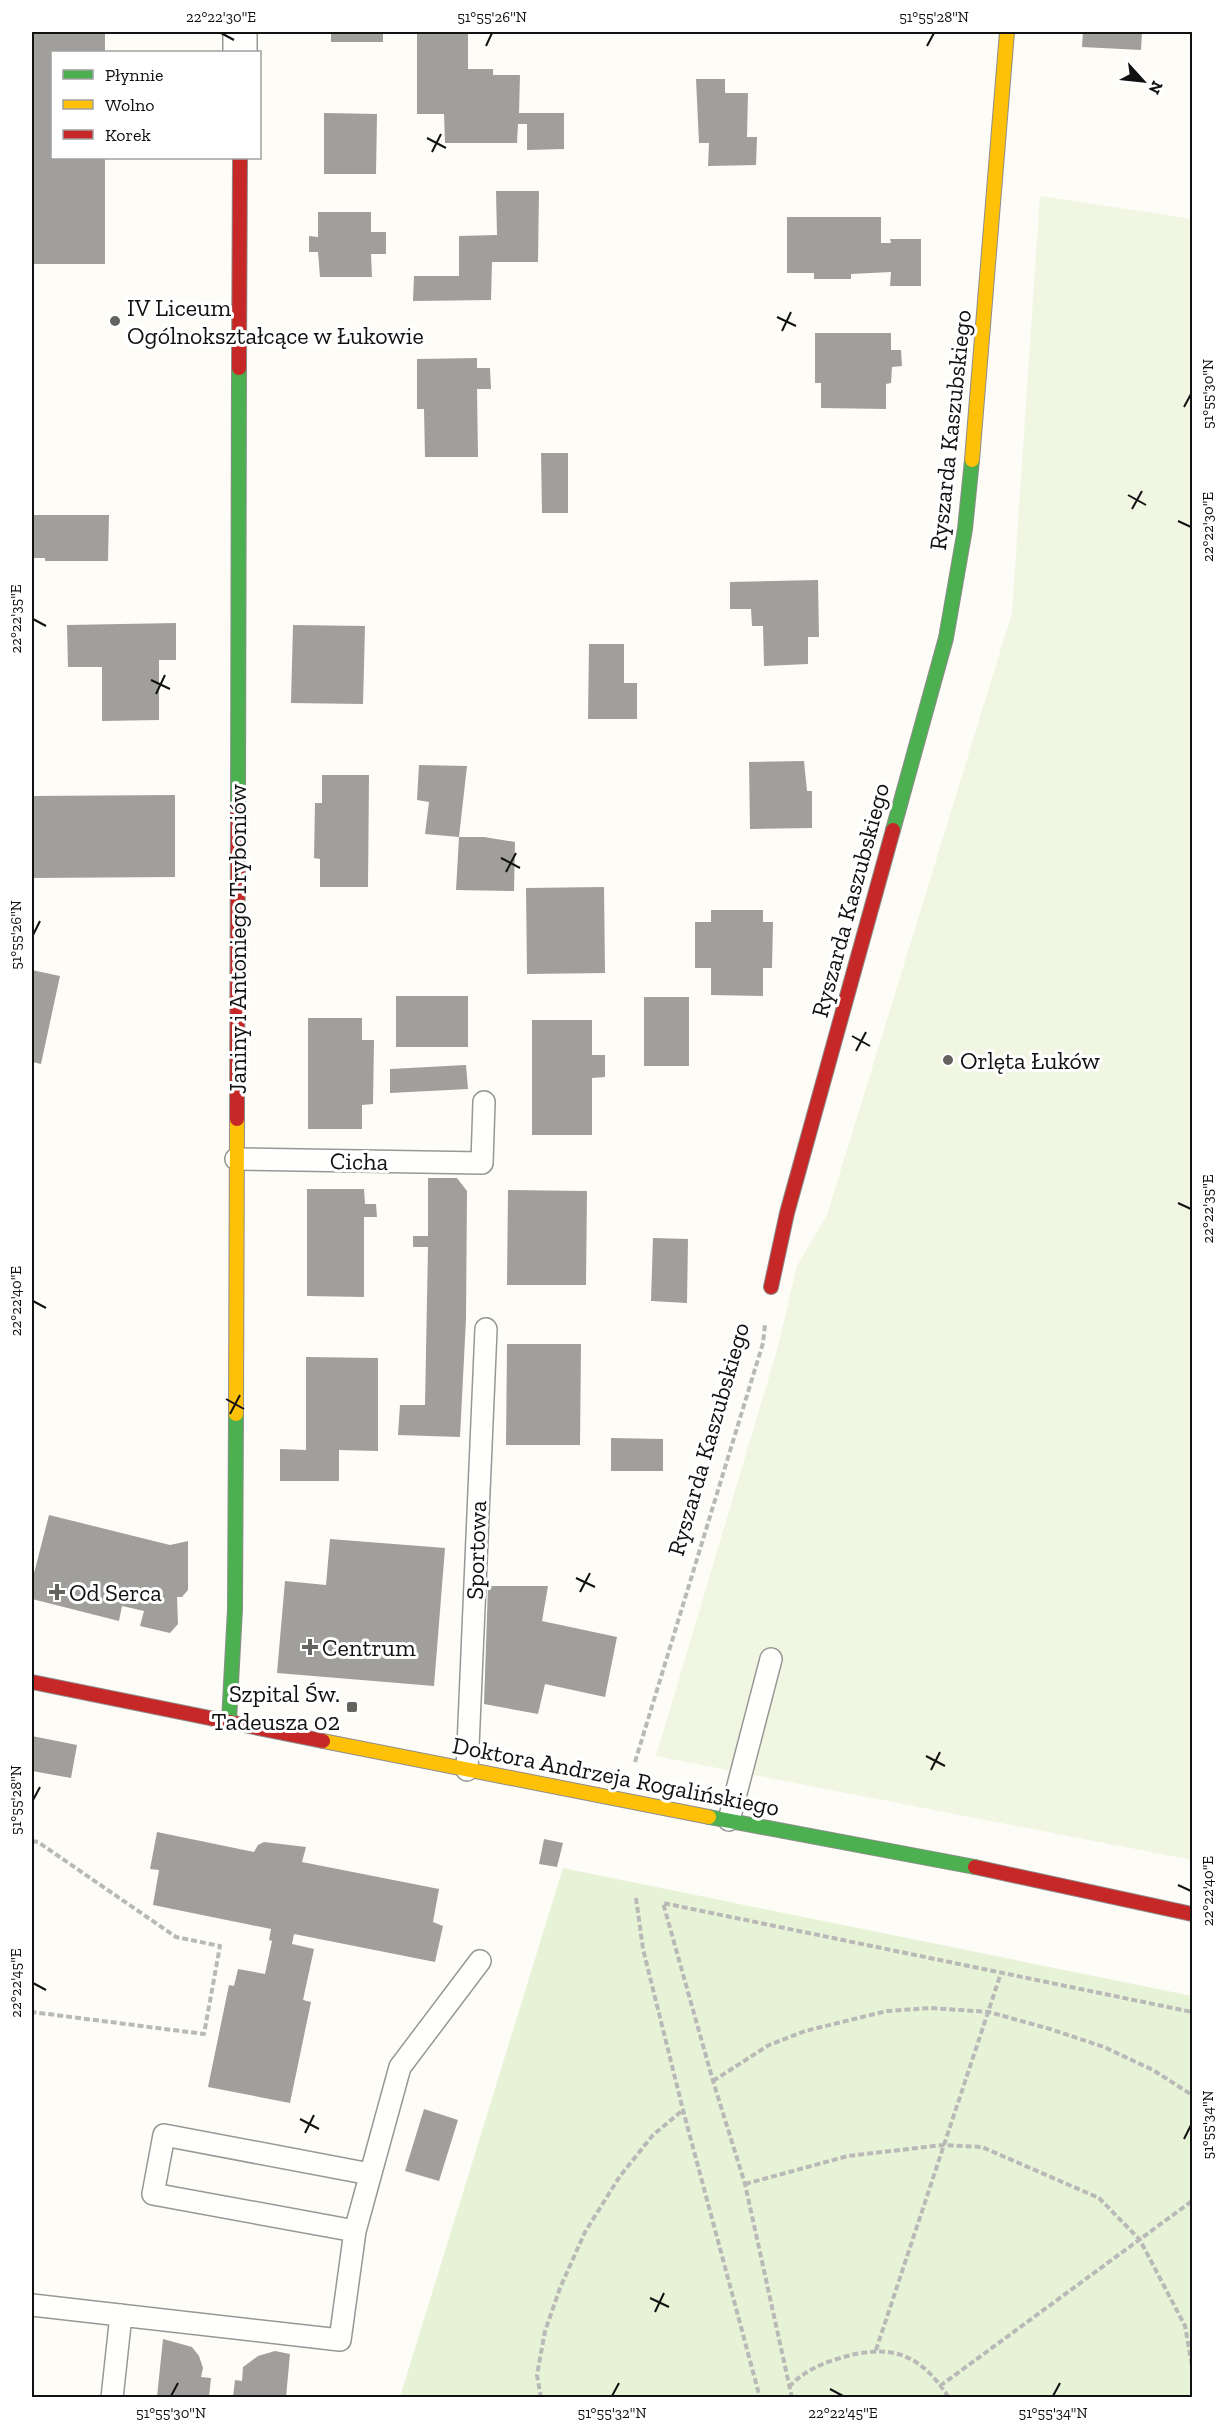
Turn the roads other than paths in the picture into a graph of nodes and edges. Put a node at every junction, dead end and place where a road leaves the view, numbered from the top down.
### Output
1 (240, 32) edge
2 (1007, 32) edge
3 (240, 51) edge
4 (240, 159) edge
5 (484, 1102) dead end
6 (236, 1159) junction
7 (771, 1287) road end
8 (486, 1329) dead end
9 (771, 1659) dead end
10 (32, 1682) edge
11 (229, 1721) junction
12 (466, 1770) junction
13 (729, 1820) junction
14 (1192, 1914) edge
15 (480, 1961) dead end
16 (370, 2174) junction
17 (355, 2231) junction
18 (32, 2305) edge
19 (121, 2315) junction
20 (112, 2397) edge

1 - 3 street
2 - 7 street, Ryszarda Kaszubskiego
4 - 6 street, Janiny i Antoniego Tryboniów
5 - 6 lane, Cicha
6 - 11 street, Janiny i Antoniego Tryboniów
8 - 12 lane, Sportowa
9 - 13 lane
10 - 11 street, Doktora Andrzeja Rogalińskiego
11 - 12 street, Doktora Andrzeja Rogalińskiego
12 - 13 street, Doktora Andrzeja Rogalińskiego
13 - 14 street, Doktora Andrzeja Rogalińskiego
15 - 16 lane
16 - 17 lane
16 - 17 lane
17 - 19 lane
18 - 19 lane
19 - 20 lane

